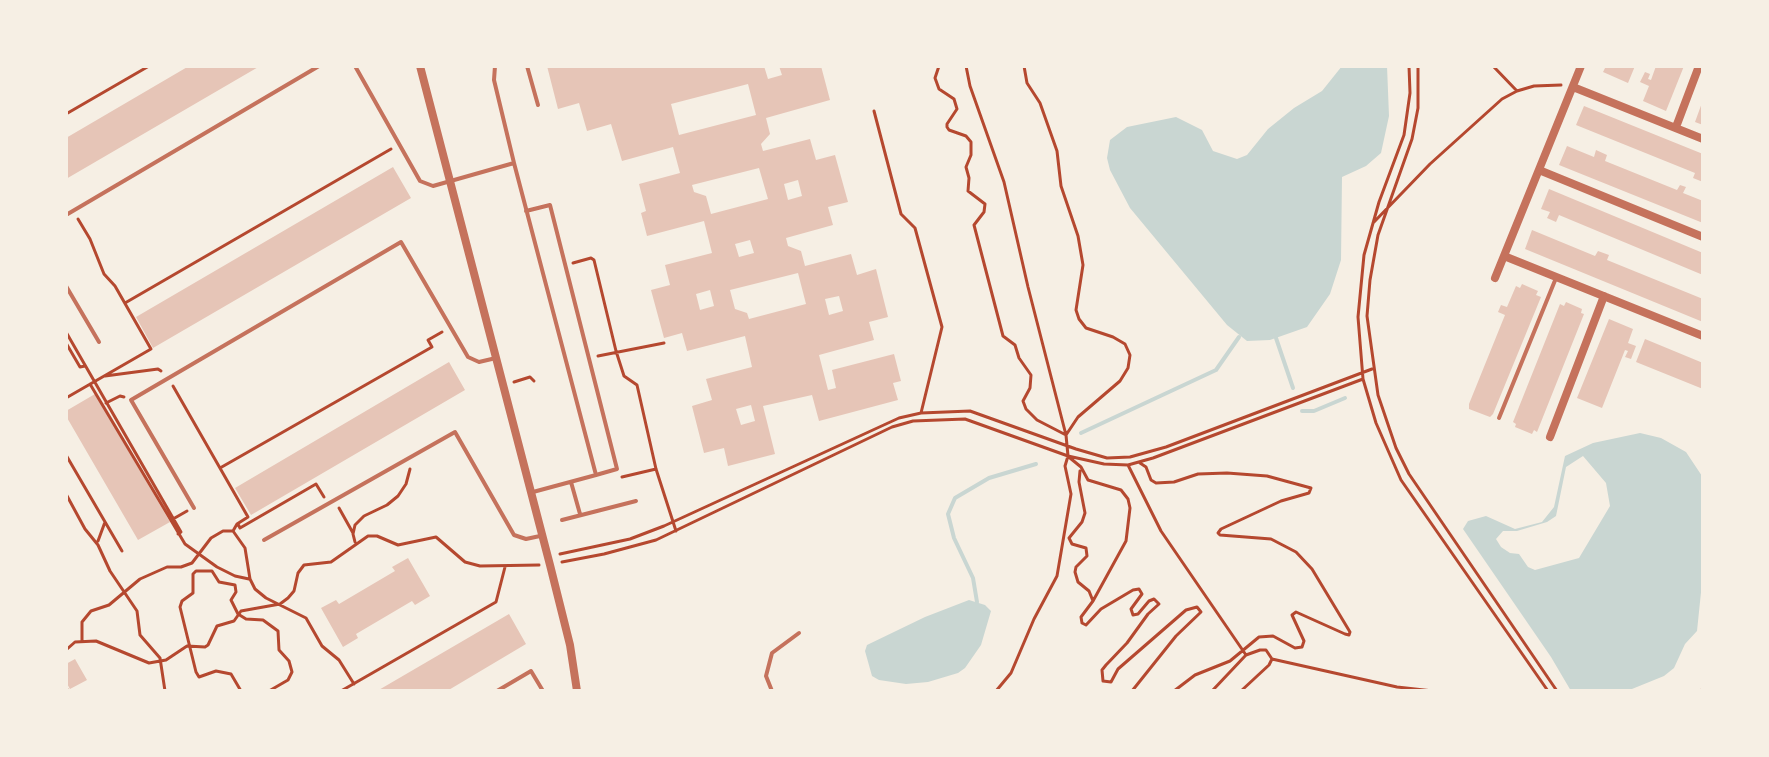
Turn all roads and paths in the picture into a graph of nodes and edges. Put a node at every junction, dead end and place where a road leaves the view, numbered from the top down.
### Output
1 (149, 66) edge
2 (319, 66) edge
3 (355, 66) edge
4 (420, 66) edge
5 (495, 66) edge
6 (527, 66) edge
7 (939, 66) edge
8 (966, 66) edge
9 (1024, 66) edge
10 (1409, 66) edge
11 (1418, 66) edge
12 (1493, 66) edge
13 (1581, 66) edge
14 (1699, 66) edge
15 (1573, 87) junction
16 (1517, 91) junction
17 (538, 105) dead end
18 (874, 111) dead end
19 (66, 114) edge
20 (1676, 127) junction
21 (1703, 139) edge
22 (387, 151) dead end
23 (514, 163) junction
24 (1539, 170) junction
25 (450, 180) junction
26 (1387, 208) junction
27 (526, 211) junction
28 (66, 215) edge
29 (77, 218) dead end
30 (1371, 225) junction
31 (1703, 237) edge
32 (1504, 256) junction
33 (565, 265) junction
34 (1556, 276) junction
35 (1495, 278) dead end
36 (66, 286) edge
37 (1604, 296) junction
38 (125, 303) junction
39 (451, 327) junction
40 (66, 332) edge
41 (1703, 336) edge
42 (99, 342) dead end
43 (66, 343) edge
44 (664, 343) dead end
45 (616, 351) junction
46 (496, 358) junction
47 (589, 359) junction
48 (83, 366) junction
49 (1372, 369) junction
50 (1362, 372) junction
51 (104, 376) junction
52 (168, 377) junction
53 (1363, 379) junction
54 (534, 381) dead end
55 (92, 383) junction
56 (172, 385) dead end
57 (503, 385) junction
58 (66, 398) edge
59 (131, 400) junction
60 (106, 403) junction
61 (921, 413) junction
62 (1499, 418) dead end
63 (1066, 435) junction
64 (1550, 437) dead end
65 (1067, 446) junction
66 (66, 455) edge
67 (1068, 456) junction
68 (411, 457) junction
69 (1140, 463) junction
70 (1128, 465) junction
71 (1081, 467) junction
72 (220, 468) junction
73 (656, 469) junction
74 (596, 475) junction
75 (619, 478) dead end
76 (571, 482) junction
77 (531, 493) junction
78 (66, 494) edge
79 (636, 501) dead end
80 (328, 504) junction
81 (194, 508) joint
82 (340, 510) dead end
83 (580, 515) junction
84 (173, 519) junction
85 (562, 520) dead end
86 (252, 521) junction
87 (105, 522) junction
88 (672, 522) junction
89 (237, 524) junction
90 (233, 531) junction
91 (676, 531) junction
92 (353, 533) junction
93 (178, 534) junction
94 (543, 536) junction
95 (264, 540) joint
96 (97, 543) junction
97 (355, 543) junction
98 (122, 551) dead end
99 (199, 556) junction
100 (549, 561) junction
101 (505, 567) junction
102 (250, 579) junction
103 (124, 592) junction
104 (1093, 601) junction
105 (280, 604) junction
106 (238, 614) junction
107 (799, 633) dead end
108 (82, 640) junction
109 (189, 645) junction
110 (1243, 648) junction
111 (66, 650) edge
112 (1246, 655) junction
113 (1272, 659) junction
114 (161, 661) junction
115 (354, 684) junction
116 (165, 691) edge
117 (241, 691) edge
118 (269, 691) edge
119 (341, 691) edge
120 (497, 691) edge
121 (543, 691) edge
122 (577, 691) edge
123 (772, 691) edge
124 (996, 691) edge
125 (1132, 691) edge
126 (1174, 691) edge
127 (1212, 691) edge
128 (1241, 691) edge
129 (1433, 691) edge
130 (1548, 691) edge
131 (1557, 691) edge

1 - 19 path
2 - 28 lane
3 - 25 lane
4 - 25 street
5 - 23 lane
6 - 17 lane
7 - 63 path
8 - 63 path
9 - 63 path
10 - 30 path
11 - 26 path
12 - 16 path
13 - 15 street
14 - 20 street
15 - 16 path
15 - 20 street
15 - 24 street
16 - 26 path
18 - 61 path
20 - 21 street
22 - 38 path
23 - 25 lane
23 - 27 lane
24 - 31 street
24 - 32 street
25 - 46 street
26 - 30 path
26 - 49 path
27 - 33 lane
27 - 74 lane
29 - 38 path
30 - 50 path
32 - 34 street
32 - 35 street
33 - 45 path
33 - 47 lane
34 - 37 street
34 - 62 lane
36 - 42 lane
37 - 41 street
37 - 64 street
38 - 51 path
39 - 46 lane
39 - 52 lane
39 - 72 path
40 - 48 path
43 - 48 path
44 - 45 path
45 - 47 path
45 - 73 path
46 - 57 street
47 - 74 lane
48 - 55 path
49 - 50 path
49 - 131 path
50 - 53 path
50 - 65 path
51 - 52 path
51 - 55 path
52 - 59 lane
53 - 69 path
53 - 130 path
54 - 57 path
55 - 58 path
55 - 60 path
55 - 93 path
56 - 72 path
57 - 77 street
59 - 60 path
59 - 81 lane
60 - 84 path
61 - 65 path
61 - 88 path
63 - 65 path
65 - 67 path
66 - 87 path
67 - 70 path
67 - 71 path
67 - 91 path
67 - 124 path
68 - 80 lane
68 - 92 path
68 - 94 lane
69 - 70 path
69 - 110 path
70 - 110 path
71 - 104 path
71 - 104 path
72 - 89 path
73 - 75 path
73 - 88 path
74 - 76 lane
76 - 77 lane
76 - 83 lane
77 - 94 street
78 - 96 path
79 - 83 lane
80 - 86 path
80 - 95 lane
81 - 84 path
82 - 92 path
83 - 85 lane
84 - 93 path
86 - 89 path
86 - 95 path
87 - 96 path
87 - 98 path
88 - 91 path
88 - 100 path
89 - 90 path
90 - 99 path
90 - 102 path
91 - 100 path
92 - 97 path
93 - 99 path
94 - 100 street
96 - 103 path
97 - 101 path
97 - 105 path
99 - 102 path
99 - 103 path
100 - 101 path
100 - 122 street
101 - 115 path
102 - 105 path
103 - 108 path
103 - 114 path
104 - 125 path
105 - 106 path
105 - 115 path
106 - 109 path
106 - 109 path
106 - 118 path
107 - 123 lane
108 - 111 path
108 - 114 path
109 - 114 path
109 - 117 path
110 - 112 path
110 - 126 path
112 - 113 path
112 - 127 path
113 - 128 path
113 - 129 path
114 - 116 path
115 - 119 path
120 - 121 lane

